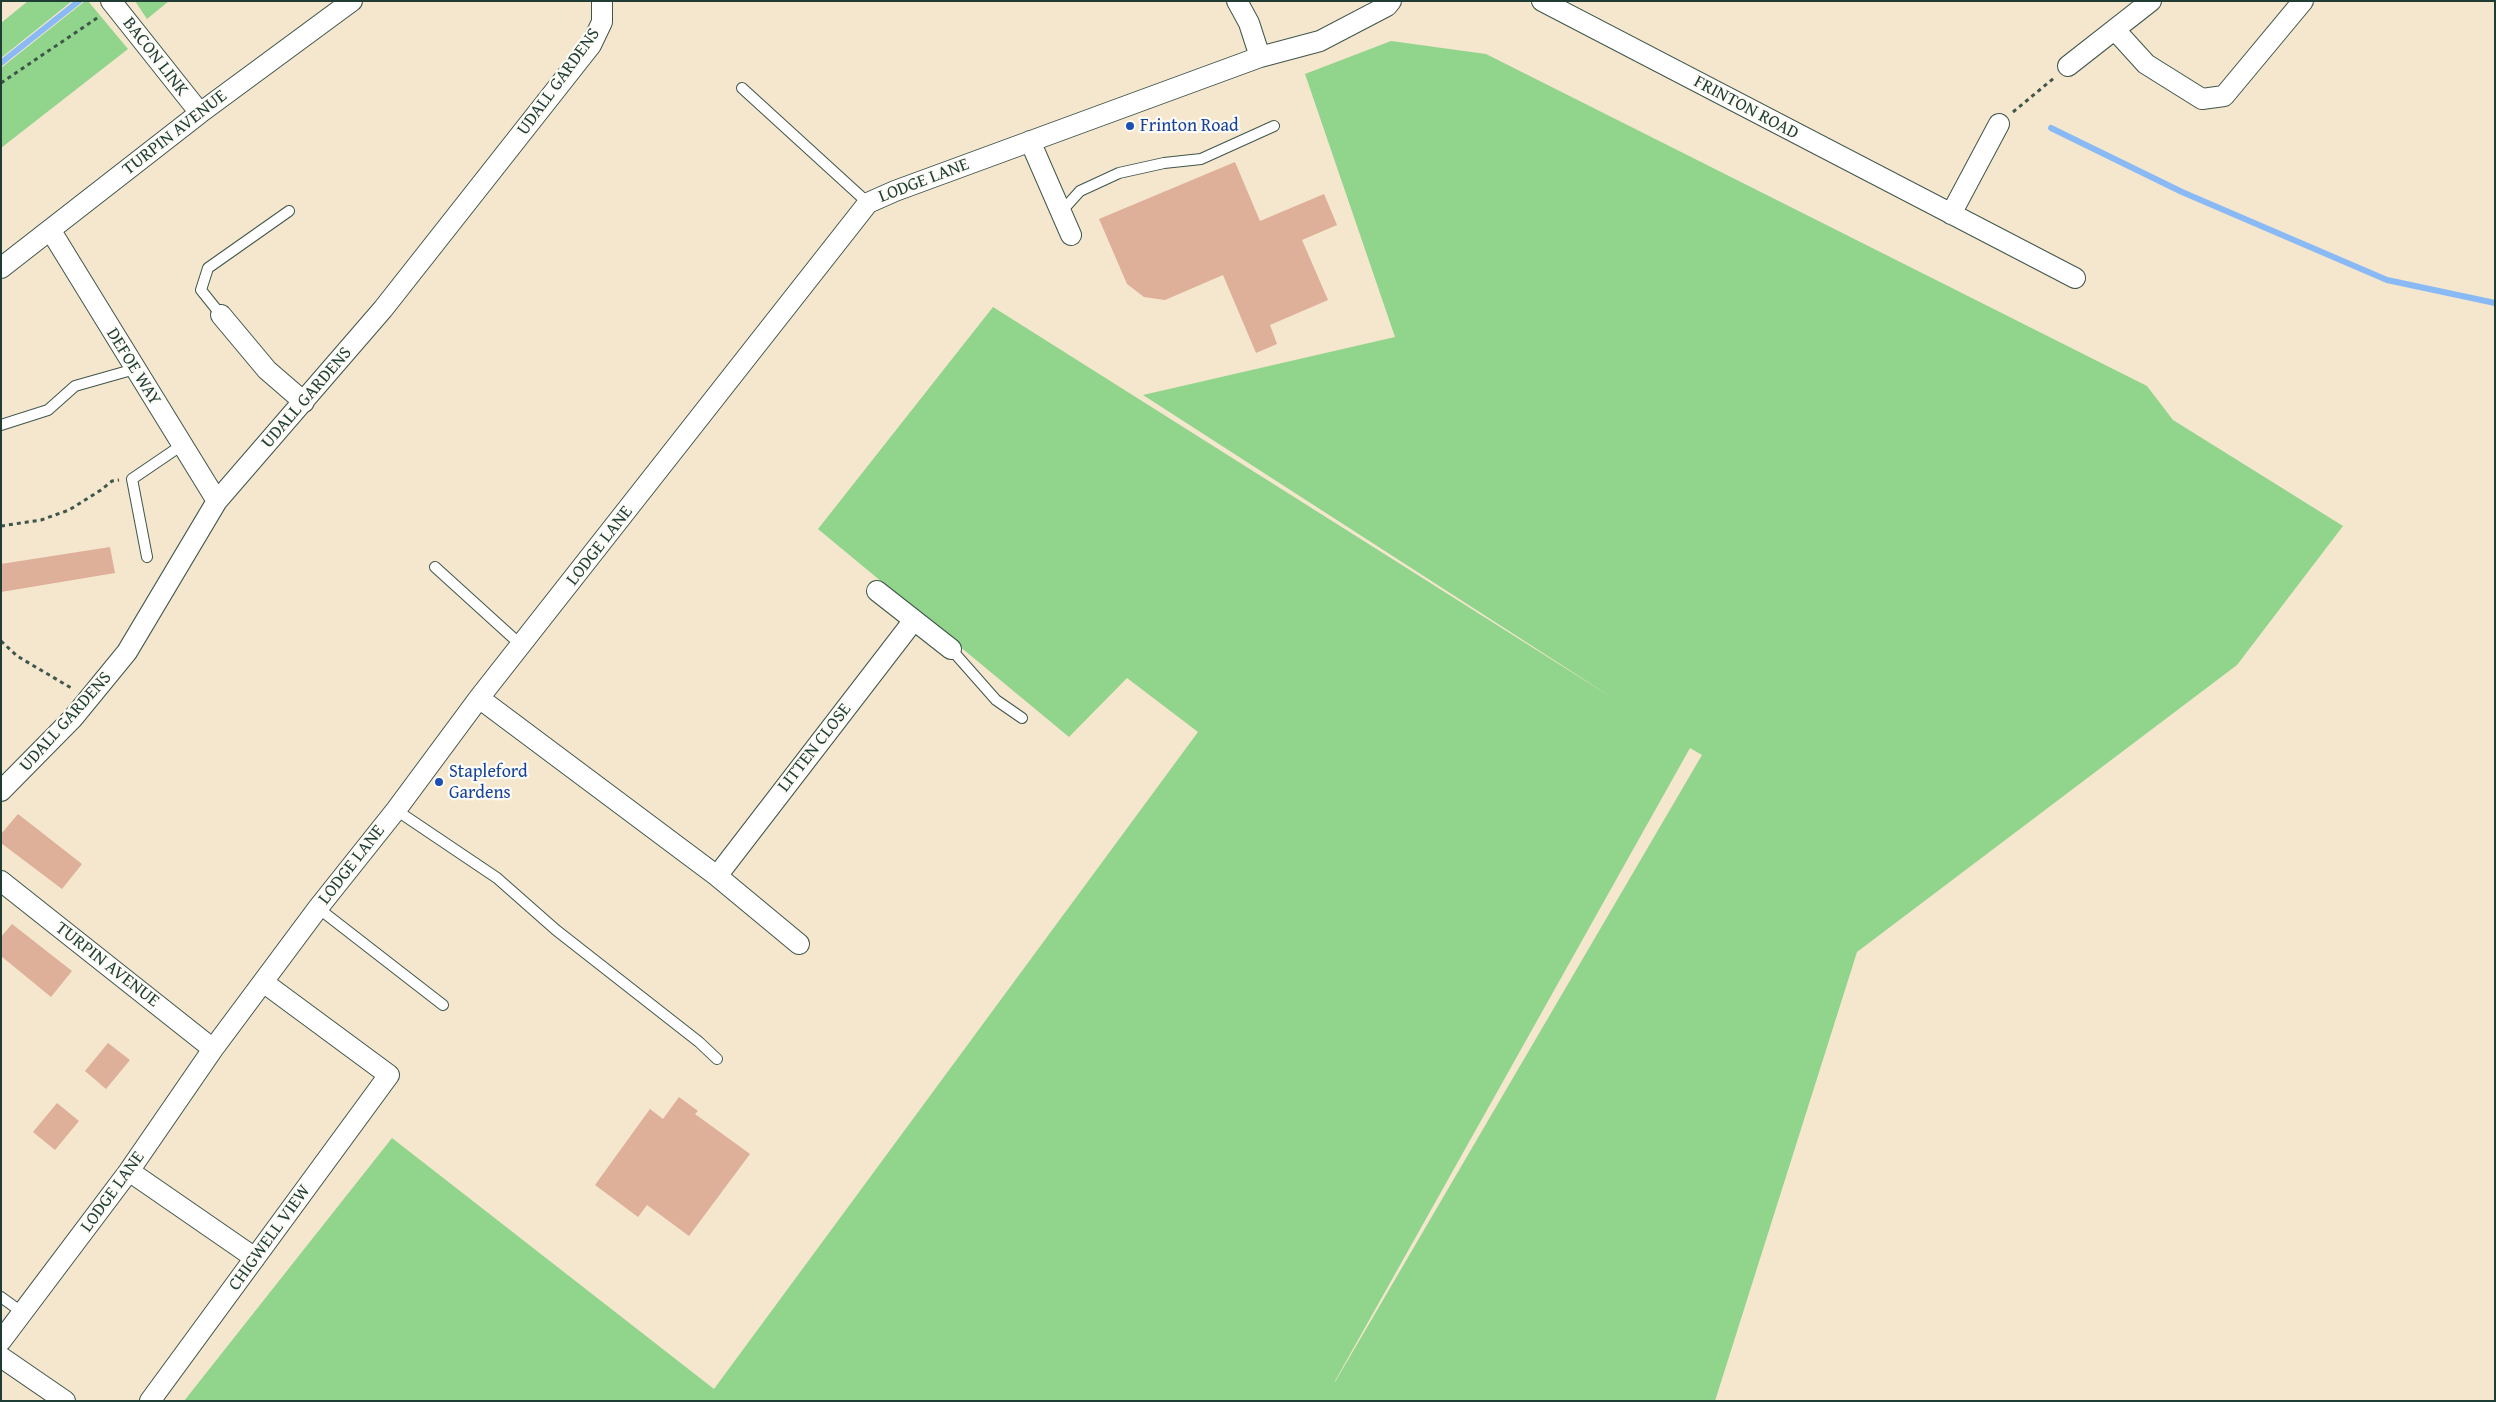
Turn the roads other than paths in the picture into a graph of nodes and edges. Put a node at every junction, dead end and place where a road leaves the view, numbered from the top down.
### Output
1 (352, 1) edge
2 (602, 1) edge
3 (1237, 1) edge
4 (1390, 1) edge
5 (1542, 1) edge
6 (2151, 1) edge
7 (2303, 1) edge
8 (109, 8) edge
9 (2116, 31) junction
10 (1260, 57) junction
11 (2068, 66) road end
12 (742, 88) dead end
13 (200, 113) junction
14 (1999, 124) road end
15 (1274, 126) dead end
16 (1030, 141) junction
17 (868, 204) junction
18 (289, 210) dead end
19 (1061, 212) junction
20 (1951, 214) junction
21 (51, 231) junction
22 (1071, 235) dead end
23 (1, 268) edge
24 (2075, 278) dead end
25 (221, 315) joint
26 (135, 370) junction
27 (304, 402) junction
28 (1, 425) edge
29 (182, 445) junction
30 (217, 501) junction
31 (147, 557) dead end
32 (435, 567) dead end
33 (877, 591) dead end
34 (914, 620) junction
35 (522, 646) junction
36 (951, 649) joint
37 (479, 698) junction
38 (1022, 718) dead end
39 (1, 792) edge
40 (396, 810) junction
41 (717, 876) junction
42 (1, 880) edge
43 (318, 908) junction
44 (800, 944) dead end
45 (263, 982) junction
46 (443, 1005) dead end
47 (213, 1049) junction
48 (717, 1059) dead end
49 (129, 1171) junction
50 (255, 1258) junction
51 (1, 1296) edge
52 (23, 1313) junction
53 (1, 1341) edge
54 (1, 1357) edge
55 (64, 1401) edge
56 (150, 1401) edge

1 - 13 street, TURPIN AVENUE
2 - 27 street, UDALL GARDENS
3 - 10 street
4 - 10 street, LODGE LANE
5 - 20 street, FRINTON ROAD
6 - 9 street
7 - 9 street
8 - 13 street, BACON LINK
9 - 11 street
10 - 16 street, LODGE LANE
12 - 17 lane
13 - 21 street, TURPIN AVENUE
14 - 20 street
15 - 19 lane
16 - 17 street, LODGE LANE
16 - 19 street
17 - 35 street, LODGE LANE
18 - 25 lane
19 - 22 street
20 - 24 street, FRINTON ROAD
21 - 23 street, TURPIN AVENUE
21 - 26 street, DEFOE WAY
25 - 27 street
26 - 28 lane
26 - 29 street, DEFOE WAY
27 - 30 street, UDALL GARDENS
29 - 30 street, DEFOE WAY
29 - 31 lane
30 - 39 street, UDALL GARDENS
32 - 35 lane
33 - 34 street
34 - 36 street
34 - 41 street, LITTEN CLOSE
35 - 37 street, LODGE LANE
36 - 38 lane
37 - 40 street, LODGE LANE
37 - 41 street
40 - 43 street, LODGE LANE
40 - 48 lane
41 - 44 street
42 - 47 street, TURPIN AVENUE
43 - 45 street, LODGE LANE
43 - 46 lane
45 - 47 street, LODGE LANE
45 - 50 street, CHIGWELL VIEW
47 - 49 street, LODGE LANE
49 - 50 street
49 - 52 street, LODGE LANE
50 - 56 street, CHIGWELL VIEW
51 - 52 lane
52 - 53 street, LODGE LANE
54 - 55 street

